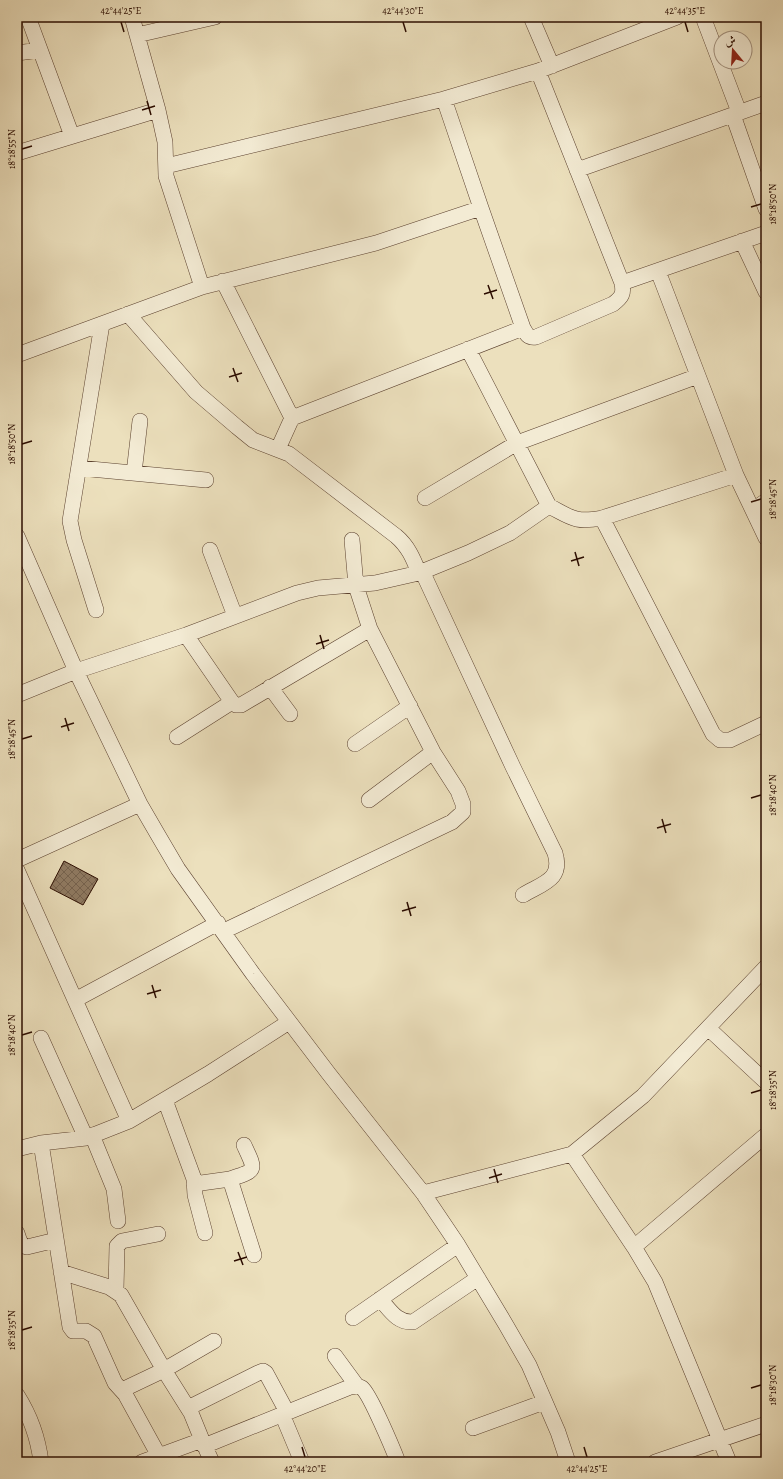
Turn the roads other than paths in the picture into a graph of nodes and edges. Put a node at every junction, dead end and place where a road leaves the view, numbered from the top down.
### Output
1 (28, 17) edge
2 (132, 17) edge
3 (215, 17) edge
4 (531, 17) edge
5 (677, 17) edge
6 (703, 17) edge
7 (137, 35) junction
8 (40, 50) junction
9 (17, 53) edge
10 (545, 68) junction
11 (444, 99) junction
12 (766, 103) edge
13 (158, 110) junction
14 (736, 114) junction
15 (72, 136) junction
16 (17, 153) edge
17 (166, 166) junction
18 (577, 170) junction
19 (480, 208) junction
20 (766, 209) edge
21 (766, 233) edge
22 (742, 242) junction
23 (658, 271) junction
24 (223, 281) junction
25 (622, 283) junction
26 (202, 286) junction
27 (766, 292) edge
28 (128, 314) junction
29 (102, 324) junction
30 (523, 328) junction
31 (468, 349) junction
32 (17, 355) edge
33 (698, 376) junction
34 (292, 418) junction
35 (140, 421) dead end
36 (517, 443) junction
37 (278, 449) junction
38 (80, 468) junction
39 (134, 473) junction
40 (736, 475) junction
41 (206, 480) dead end
42 (425, 498) dead end
43 (766, 501) edge
44 (549, 506) junction
45 (753, 510) junction
46 (602, 518) junction
47 (17, 536) edge
48 (766, 538) edge
49 (352, 540) dead end
50 (210, 550) dead end
51 (421, 572) junction
52 (356, 586) junction
53 (96, 610) dead end
54 (235, 616) junction
55 (370, 629) junction
56 (186, 635) junction
57 (76, 671) junction
58 (270, 687) junction
59 (17, 695) edge
60 (232, 702) junction
61 (410, 706) junction
62 (290, 714) dead end
63 (766, 723) edge
64 (177, 738) dead end
65 (355, 744) dead end
66 (433, 752) junction
67 (369, 800) dead end
68 (140, 804) junction
69 (17, 860) edge
70 (17, 870) edge
71 (523, 895) dead end
72 (221, 927) junction
73 (766, 967) edge
74 (75, 1000) junction
75 (289, 1022) junction
76 (708, 1028) junction
77 (41, 1038) dead end
78 (766, 1082) edge
79 (165, 1100) junction
80 (129, 1121) junction
81 (766, 1135) edge
82 (89, 1136) junction
83 (41, 1143) junction
84 (244, 1145) dead end
85 (17, 1149) edge
86 (572, 1154) junction
87 (230, 1179) junction
88 (194, 1184) junction
89 (423, 1193) junction
90 (118, 1221) dead end
91 (17, 1233) edge
92 (158, 1234) dead end
93 (206, 1234) dead end
94 (56, 1240) junction
95 (458, 1245) junction
96 (634, 1247) junction
97 (254, 1255) dead end
98 (61, 1272) junction
99 (478, 1278) junction
100 (116, 1290) junction
101 (380, 1299) junction
102 (353, 1318) dead end
103 (214, 1341) dead end
104 (335, 1356) dead end
105 (164, 1370) junction
106 (357, 1386) junction
107 (122, 1390) junction
108 (17, 1395) edge
109 (544, 1402) junction
110 (188, 1408) junction
111 (285, 1414) junction
112 (766, 1424) edge
113 (473, 1428) dead end
114 (721, 1439) junction
115 (203, 1443) junction
116 (159, 1456) junction
117 (395, 1461) edge
118 (41, 1462) edge
119 (142, 1462) edge
120 (212, 1462) edge
121 (302, 1462) edge
122 (568, 1462) edge
123 (656, 1462) edge
124 (730, 1462) edge

1 - 8 street
2 - 7 street
3 - 7 street
4 - 10 street
5 - 10 street
6 - 14 street
7 - 13 street
8 - 9 street
8 - 15 street
10 - 11 street
10 - 18 street
11 - 17 street
11 - 19 street
12 - 14 street
13 - 15 street
13 - 17 street
14 - 18 street
14 - 20 street
15 - 16 street
17 - 26 street
18 - 25 street
19 - 24 street
19 - 30 street
21 - 22 street
22 - 23 street
22 - 27 street
23 - 25 street
23 - 33 street
24 - 26 street
24 - 34 street
25 - 30 street
26 - 28 street
28 - 29 street
28 - 37 street
29 - 32 street
29 - 38 street
30 - 31 street
31 - 34 street
31 - 36 street
33 - 36 street
33 - 40 street
34 - 37 street
35 - 39 street
36 - 42 street
36 - 44 street
37 - 51 street
38 - 39 street
38 - 53 street
39 - 41 street
40 - 45 street
40 - 46 street
43 - 45 street
44 - 46 street
44 - 51 street
45 - 48 street
46 - 63 street
47 - 57 street
49 - 52 street
50 - 54 street
51 - 52 street
51 - 71 street
52 - 54 street
52 - 55 street
54 - 56 street
55 - 58 street
55 - 61 street
56 - 57 street
56 - 60 street
57 - 59 street
57 - 68 street
58 - 60 street
58 - 62 street
60 - 64 street
61 - 65 street
61 - 66 street
66 - 67 street
66 - 72 street
68 - 69 street
68 - 72 street
70 - 74 street
72 - 74 street
72 - 75 street
73 - 76 street
74 - 80 street
75 - 79 street
75 - 89 street
76 - 78 street
76 - 86 street
77 - 82 street
79 - 80 street
79 - 88 street
80 - 82 street
81 - 96 street
82 - 83 street
82 - 90 street
83 - 85 street
83 - 94 street
84 - 87 street
86 - 89 street
86 - 96 street
87 - 88 street
87 - 97 street
88 - 93 street
89 - 95 street
91 - 94 street
92 - 100 street
94 - 98 street
95 - 99 street
95 - 101 street
96 - 114 street
98 - 100 street
98 - 107 street
99 - 101 street
99 - 109 street
100 - 105 street
101 - 102 street
103 - 105 street
104 - 106 street
105 - 107 street
105 - 110 street
106 - 111 street
106 - 117 street
107 - 116 street
108 - 118 street
109 - 113 street
109 - 122 street
110 - 111 street
110 - 115 street
111 - 115 street
111 - 121 street
112 - 114 street
114 - 123 street
114 - 124 street
115 - 116 street
115 - 120 street
116 - 119 street

